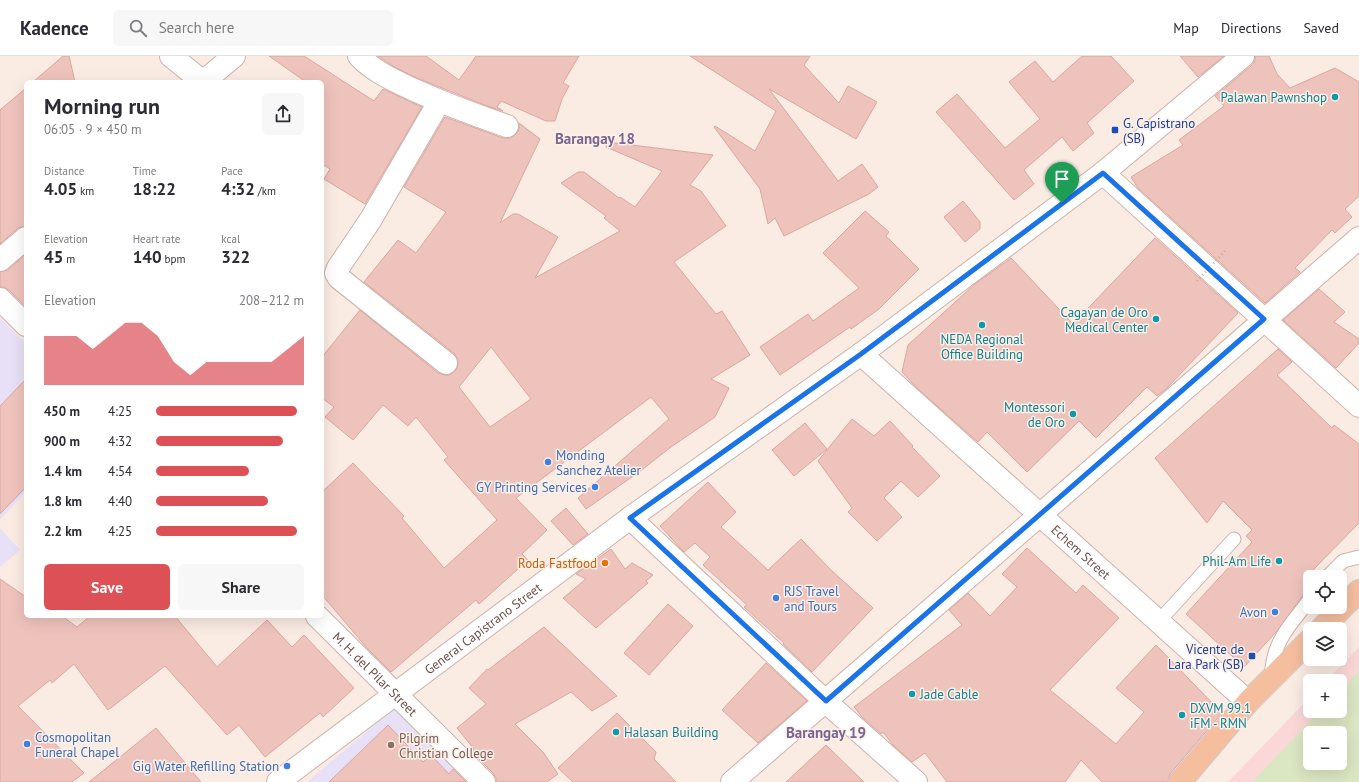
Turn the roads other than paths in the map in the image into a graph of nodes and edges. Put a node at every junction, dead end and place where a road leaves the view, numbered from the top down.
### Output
1 (171, 56) edge
2 (234, 56) edge
3 (359, 56) edge
4 (1243, 56) edge
5 (201, 80) edge
6 (205, 80) edge
7 (439, 102) junction
8 (507, 126) dead end
9 (1103, 173) junction
10 (1359, 238) edge
11 (24, 240) edge
12 (0, 260) edge
13 (0, 299) edge
14 (1264, 319) junction
15 (24, 323) edge
16 (861, 354) junction
17 (446, 363) dead end
18 (1359, 406) edge
19 (1040, 514) junction
20 (630, 518) junction
21 (1234, 539) dead end
22 (1359, 557) edge
23 (1334, 570) edge
24 (1359, 591) edge
25 (1303, 608) edge
26 (319, 618) edge
27 (1159, 621) junction
28 (1328, 622) edge
29 (1303, 647) edge
30 (1270, 680) junction
31 (395, 695) junction
32 (826, 701) junction
33 (1248, 702) junction
34 (278, 782) edge
35 (484, 782) edge
36 (732, 782) edge
37 (916, 782) edge
38 (1180, 782) edge

1 - 5 street
2 - 6 street
3 - 7 street
4 - 9 street, General Capistrano Street
7 - 8 street
7 - 17 street
9 - 14 street
9 - 16 street, General Capistrano Street
10 - 14 street
11 - 12 street
13 - 15 street
14 - 18 street
14 - 19 street
16 - 19 street, Echem Street
16 - 20 street, General Capistrano Street
19 - 27 street, Echem Street
19 - 32 street
20 - 31 street, General Capistrano Street
20 - 32 street
21 - 27 lane
22 - 23 lane
24 - 28 main road
25 - 30 lane
26 - 31 street, M. H. del Pilar Street
27 - 33 street, Echem Street
29 - 30 main road
30 - 33 main road
31 - 34 street, General Capistrano Street
31 - 35 street, M. H. del Pilar Street
32 - 36 street
32 - 37 street
33 - 38 main road

